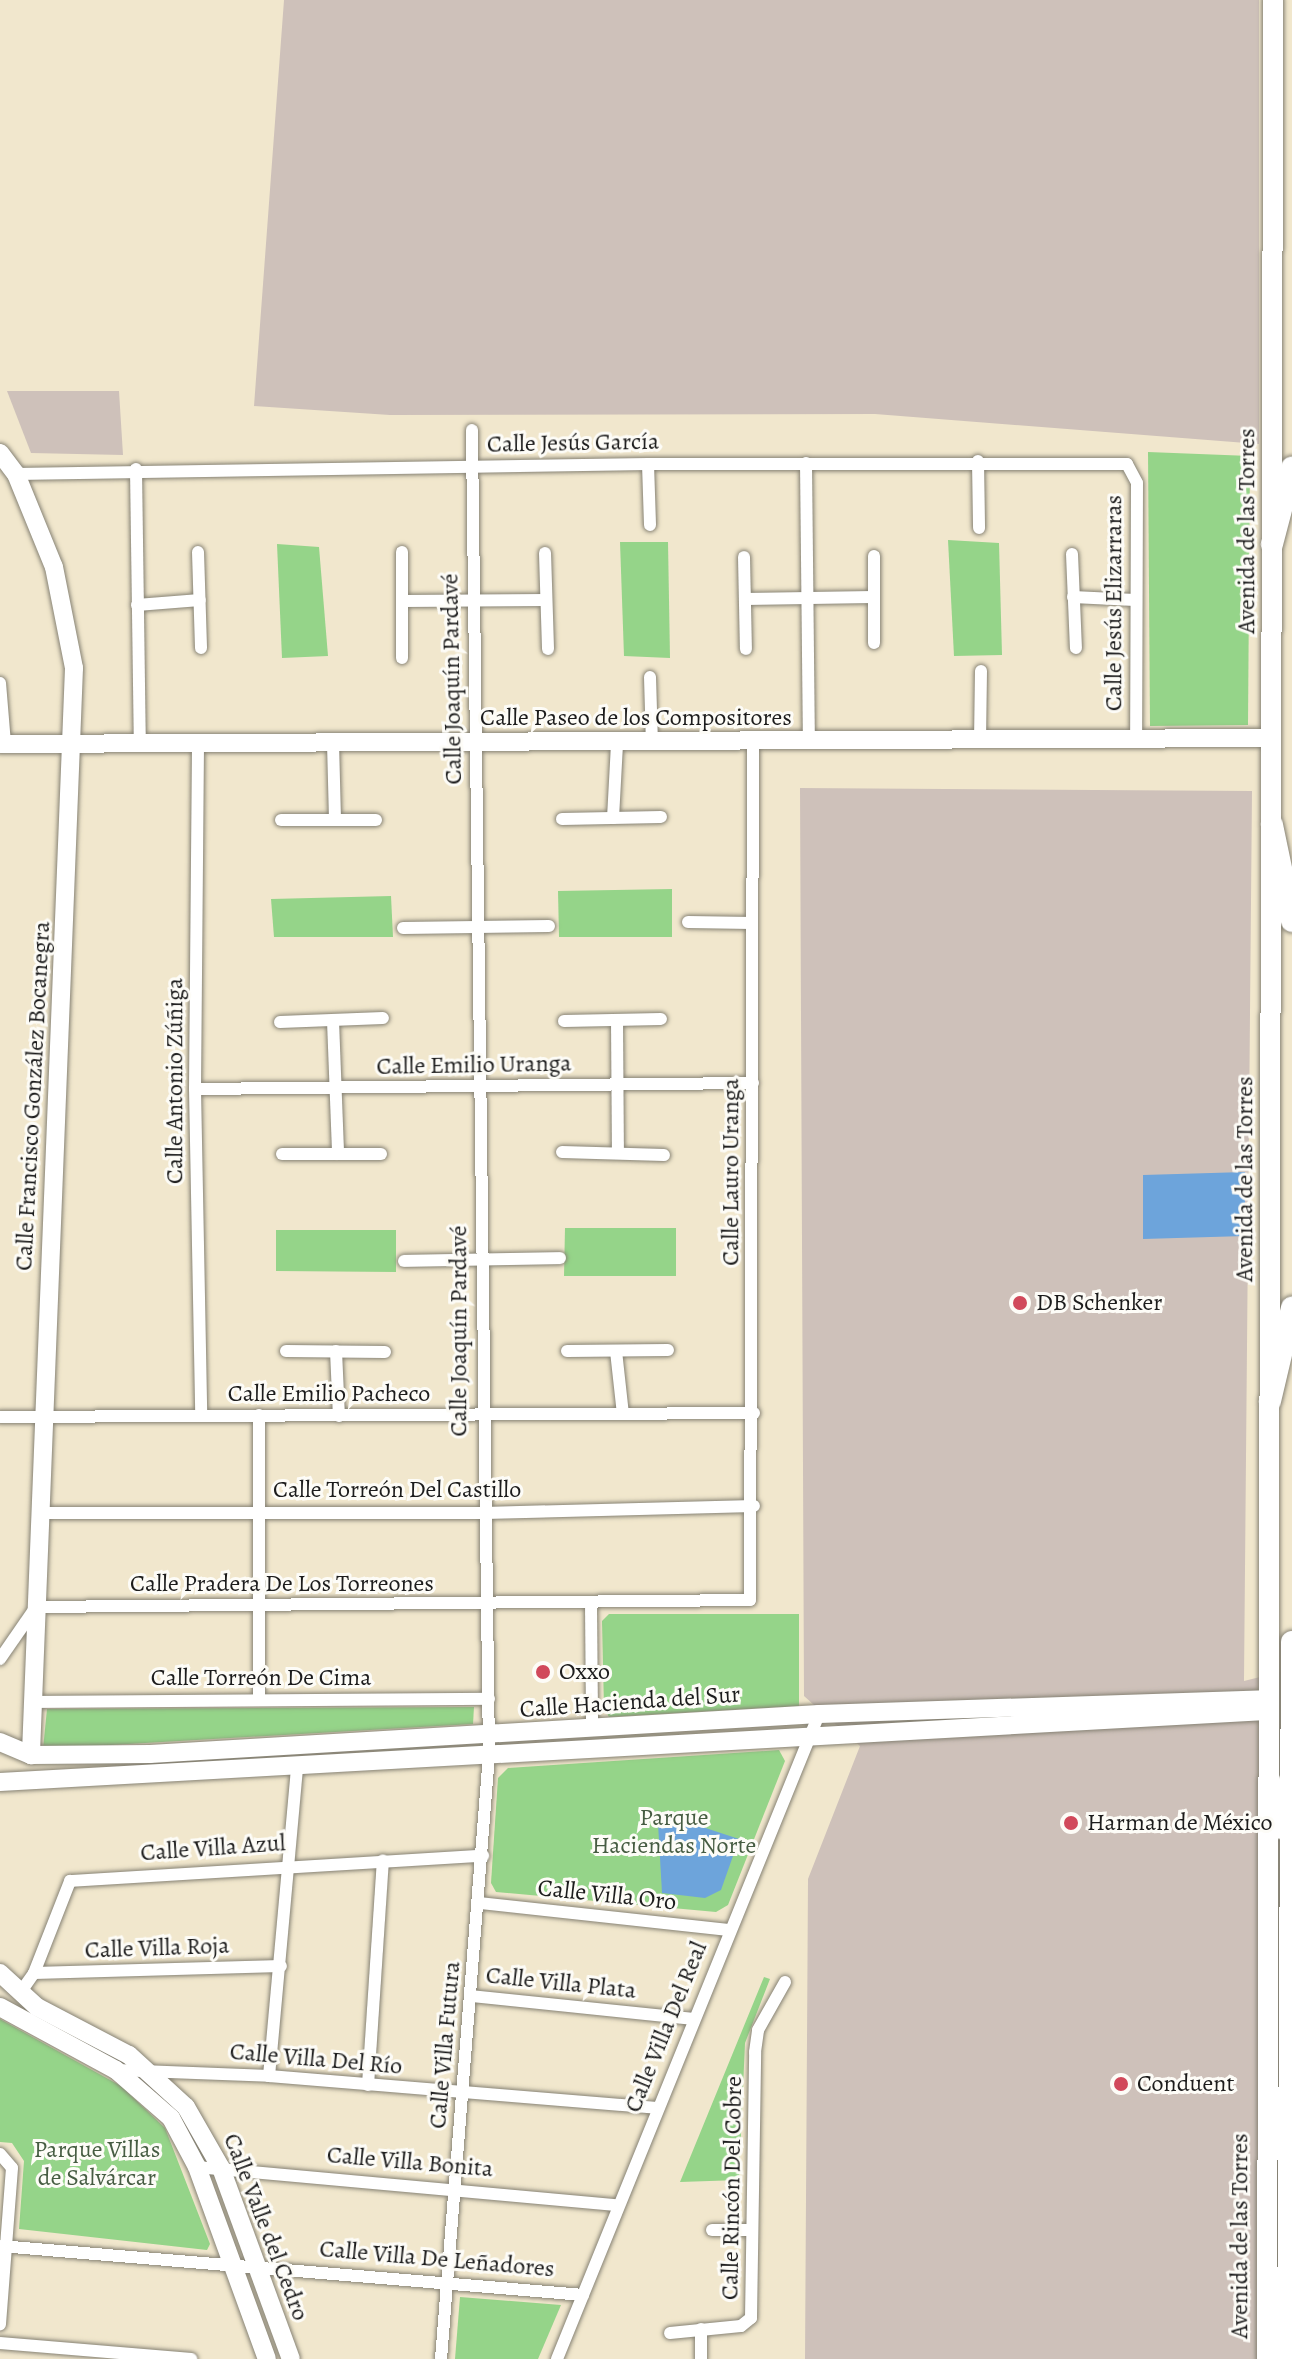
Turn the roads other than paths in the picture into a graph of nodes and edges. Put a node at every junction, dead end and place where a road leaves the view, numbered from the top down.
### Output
1 (1273, 0) edge
2 (472, 430) dead end
3 (0, 453) edge
4 (978, 461) junction
5 (806, 463) junction
6 (648, 464) junction
7 (1131, 466) joint
8 (472, 467) junction
9 (1292, 468) edge
10 (136, 469) junction
11 (16, 474) junction
12 (650, 525) dead end
13 (979, 528) dead end
14 (1272, 544) junction
15 (198, 552) dead end
16 (402, 552) dead end
17 (545, 553) dead end
18 (1072, 554) dead end
19 (874, 556) dead end
20 (744, 557) dead end
21 (806, 597) junction
22 (873, 597) junction
23 (1073, 597) junction
24 (745, 599) junction
25 (200, 600) junction
26 (473, 600) junction
27 (546, 600) junction
28 (1135, 600) junction
29 (403, 601) junction
30 (137, 605) junction
31 (874, 643) dead end
32 (201, 648) dead end
33 (1076, 648) dead end
34 (548, 649) dead end
35 (746, 649) dead end
36 (402, 658) dead end
37 (981, 671) dead end
38 (650, 677) dead end
39 (0, 683) edge
40 (1272, 738) junction
41 (474, 741) junction
42 (753, 742) junction
43 (980, 742) junction
44 (1136, 742) junction
45 (333, 743) junction
46 (617, 743) junction
47 (652, 743) junction
48 (809, 743) junction
49 (2, 744) edge
50 (73, 745) junction
51 (198, 745) junction
52 (140, 746) junction
53 (661, 817) dead end
54 (613, 818) junction
55 (562, 819) dead end
56 (281, 820) dead end
57 (335, 820) junction
58 (376, 820) dead end
59 (1272, 825) junction
60 (1292, 921) edge
61 (688, 922) dead end
62 (752, 923) junction
63 (477, 926) junction
64 (549, 926) dead end
65 (403, 928) dead end
66 (383, 1018) dead end
67 (661, 1019) dead end
68 (617, 1020) junction
69 (333, 1021) junction
70 (564, 1021) dead end
71 (280, 1022) dead end
72 (753, 1083) junction
73 (620, 1085) junction
74 (336, 1088) junction
75 (195, 1089) junction
76 (479, 1089) junction
77 (562, 1152) dead end
78 (618, 1152) junction
79 (282, 1154) dead end
80 (338, 1154) junction
81 (381, 1154) dead end
82 (664, 1155) dead end
83 (560, 1258) dead end
84 (481, 1259) junction
85 (404, 1261) dead end
86 (1292, 1308) edge
87 (668, 1350) dead end
88 (286, 1351) dead end
89 (336, 1351) junction
90 (567, 1351) dead end
91 (616, 1351) junction
92 (385, 1352) dead end
93 (1270, 1401) junction
94 (754, 1413) junction
95 (623, 1414) junction
96 (259, 1415) junction
97 (43, 1416) junction
98 (201, 1416) junction
99 (339, 1416) junction
100 (481, 1416) junction
101 (0, 1417) edge
102 (754, 1506) junction
103 (256, 1512) junction
104 (40, 1513) junction
105 (484, 1513) junction
106 (750, 1600) joint
107 (591, 1604) junction
108 (488, 1605) junction
109 (257, 1606) junction
110 (36, 1607) junction
111 (1292, 1642) edge
112 (0, 1659) edge
113 (259, 1699) junction
114 (489, 1699) junction
115 (33, 1702) junction
116 (1266, 1705) junction
117 (819, 1714) junction
118 (592, 1730) junction
119 (812, 1734) junction
120 (489, 1735) junction
121 (0, 1742) edge
122 (31, 1755) junction
123 (489, 1755) junction
124 (297, 1767) junction
125 (0, 1782) edge
126 (1270, 1782) junction
127 (483, 1856) junction
128 (383, 1860) junction
129 (1288, 1864) junction
130 (290, 1865) junction
131 (480, 1903) junction
132 (730, 1930) junction
133 (281, 1966) junction
134 (0, 1973) edge
135 (34, 1973) junction
136 (785, 1982) dead end
137 (20, 1993) junction
138 (471, 1996) junction
139 (0, 2007) edge
140 (1290, 2007) edge
141 (693, 2019) junction
142 (145, 2068) junction
143 (116, 2070) junction
144 (269, 2076) junction
145 (368, 2085) junction
146 (463, 2093) junction
147 (657, 2108) junction
148 (3, 2156) edge
149 (197, 2167) junction
150 (221, 2168) junction
151 (455, 2188) junction
152 (618, 2205) junction
153 (712, 2230) dead end
154 (750, 2230) junction
155 (1289, 2237) junction
156 (1266, 2238) junction
157 (4, 2246) edge
158 (233, 2264) junction
159 (257, 2264) junction
160 (447, 2282) junction
161 (583, 2295) junction
162 (0, 2325) edge
163 (701, 2329) junction
164 (670, 2333) dead end
165 (0, 2343) edge
166 (191, 2359) edge
167 (267, 2359) edge
168 (291, 2359) edge
169 (441, 2359) edge
170 (557, 2359) edge
171 (701, 2359) edge
172 (1267, 2359) edge
173 (1288, 2359) edge

1 - 14 main road, Avenida de las Torres
2 - 8 street, Calle Joaquín Pardavé
3 - 11 street, Calle Francisco González Bocanegra
4 - 5 street, Calle Jesús García
4 - 7 street, Calle Jesús García
4 - 13 street
5 - 6 street, Calle Jesús García
5 - 21 street
6 - 8 street, Calle Jesús García
6 - 12 street
7 - 28 street, Calle Jesús Elizarraras
8 - 10 street, Calle Jesús García
8 - 26 street, Calle Joaquín Pardavé
9 - 14 highway
10 - 11 street, Calle Jesús García
10 - 30 street
11 - 50 street, Calle Francisco González Bocanegra
14 - 40 main road, Avenida de las Torres
15 - 25 street
16 - 29 street
17 - 27 street
18 - 23 street
19 - 22 street
20 - 24 street
21 - 22 street
21 - 24 street
21 - 48 street
22 - 31 street
23 - 28 street
23 - 33 street
24 - 35 street
25 - 30 street
25 - 32 street
26 - 27 street
26 - 29 street
26 - 41 street, Calle Joaquín Pardavé
27 - 34 street
28 - 44 street, Calle Jesús Elizarraras
29 - 36 street
30 - 52 street
37 - 43 street
38 - 47 street
39 - 49 street
40 - 44 street, Calle Paseo de los Compositores
40 - 59 main road, Avenida de las Torres
41 - 45 street, Calle Paseo de los Compositores
41 - 46 street, Calle Paseo de los Compositores
41 - 63 street, Calle Joaquín Pardavé
42 - 47 street, Calle Paseo de los Compositores
42 - 48 street, Calle Paseo de los Compositores
42 - 62 street, Calle Lauro Uranga
43 - 44 street, Calle Paseo de los Compositores
43 - 48 street, Calle Paseo de los Compositores
45 - 51 street, Calle Paseo de los Compositores
45 - 57 street
46 - 47 street, Calle Paseo de los Compositores
46 - 54 street
49 - 50 street, Calle Paseo de los Compositores
50 - 52 street, Calle Paseo de los Compositores
50 - 97 street, Calle Francisco González Bocanegra
51 - 52 street, Calle Paseo de los Compositores
51 - 75 street, Calle Antonio Zúñiga
53 - 54 street
54 - 55 street
56 - 57 street
57 - 58 street
59 - 60 highway
59 - 93 main road, Avenida de las Torres
61 - 62 street
62 - 72 street, Calle Lauro Uranga
63 - 64 street
63 - 65 street
63 - 76 street, Calle Joaquín Pardavé
66 - 69 street
67 - 68 street
68 - 70 street
68 - 73 street
69 - 71 street
69 - 74 street
72 - 73 street, Calle Emilio Uranga
72 - 94 street, Calle Lauro Uranga
73 - 76 street, Calle Emilio Uranga
73 - 78 street
74 - 75 street, Calle Emilio Uranga
74 - 76 street, Calle Emilio Uranga
74 - 80 street
75 - 98 street, Calle Antonio Zúñiga
76 - 84 street, Calle Joaquín Pardavé
77 - 78 street
78 - 82 street
79 - 80 street
80 - 81 street
83 - 84 street
84 - 85 street
84 - 100 street, Calle Joaquín Pardavé
86 - 93 highway
87 - 91 street
88 - 89 street
89 - 92 street
89 - 99 street
90 - 91 street
91 - 95 street
93 - 116 main road, Avenida de las Torres
94 - 95 street, Calle Emilio Pacheco
94 - 102 street, Calle Lauro Uranga
95 - 100 street, Calle Emilio Pacheco
96 - 98 street, Calle Emilio Pacheco
96 - 99 street, Calle Emilio Pacheco
96 - 103 street
97 - 98 street, Calle Emilio Pacheco
97 - 101 street, Calle Emilio Pacheco
97 - 104 street, Calle Francisco González Bocanegra
99 - 100 street, Calle Emilio Pacheco
100 - 105 street, Calle Joaquín Pardavé
102 - 105 street, Calle Torreón Del Castillo
102 - 106 street, Calle Lauro Uranga
103 - 104 street, Calle Torreón Del Castillo
103 - 105 street, Calle Torreón Del Castillo
103 - 109 street
104 - 110 street, Calle Francisco González Bocanegra
105 - 108 street, Calle Joaquín Pardavé
106 - 107 street, Calle Pradera De Los Torreones
107 - 108 street, Calle Pradera De Los Torreones
107 - 118 street
108 - 109 street, Calle Pradera De Los Torreones
108 - 114 street, Calle Joaquín Pardavé
109 - 110 street, Calle Pradera De Los Torreones
109 - 113 street
110 - 112 street
110 - 115 street, Calle Francisco González Bocanegra
111 - 129 highway, Avenida de las Torres
113 - 114 street, Calle Torreón De Cima
113 - 115 street, Calle Torreón De Cima
114 - 120 street, Calle Joaquín Pardavé
115 - 122 street, Calle Francisco González Bocanegra
116 - 117 street, Calle Hacienda del Sur
116 - 119 street, Calle Hacienda del Sur
116 - 126 main road, Avenida de las Torres
117 - 118 street, Calle Hacienda del Sur
117 - 119 street, Calle Villa Del Real
118 - 120 street, Calle Hacienda del Sur
119 - 123 street, Calle Hacienda del Sur
119 - 132 street, Calle Villa Del Real
120 - 122 street, Calle Hacienda del Sur
120 - 123 street, Calle Villa Futura
121 - 122 street, Calle Hacienda del Sur
123 - 124 street, Calle Hacienda del Sur
123 - 127 street, Calle Villa Futura
124 - 125 street, Calle Hacienda del Sur
124 - 130 street
126 - 129 highway
126 - 156 main road, Avenida de las Torres
127 - 128 street, Calle Villa Azul
127 - 131 street, Calle Villa Futura
128 - 130 street, Calle Villa Azul
128 - 145 street
129 - 140 highway, Avenida de las Torres
130 - 133 street
130 - 135 street, Calle Villa Azul
131 - 132 street, Calle Villa Oro
131 - 138 street, Calle Villa Futura
132 - 141 street, Calle Villa Del Real
133 - 135 street, Calle Villa Roja
133 - 144 street
134 - 137 street, Calle Valle del Cedro
135 - 137 street, Calle Villa Azul
136 - 154 street, Calle Rincón Del Cobre
137 - 142 street, Calle Valle del Cedro
138 - 141 street, Calle Villa Plata
138 - 146 street, Calle Villa Futura
139 - 143 street, Calle Valle del Cedro
140 - 155 highway, Avenida de las Torres
141 - 147 street, Calle Villa Del Real
142 - 143 street, Calle Villa Del Río
142 - 144 street, Calle Villa Del Río
142 - 150 street, Calle Valle del Cedro
143 - 149 street, Calle Valle del Cedro
144 - 145 street, Calle Villa Del Río
145 - 146 street, Calle Villa Del Río
146 - 147 street, Calle Villa Del Río
146 - 151 street, Calle Villa Futura
147 - 152 street, Calle Villa Del Real
148 - 157 street
149 - 150 street, Calle Villa Bonita
149 - 158 street, Calle Valle del Cedro
150 - 151 street, Calle Villa Bonita
150 - 159 street, Calle Valle del Cedro
151 - 152 street, Calle Villa Bonita
151 - 160 street, Calle Villa Futura
152 - 161 street, Calle Villa Del Real
153 - 154 street
154 - 163 street, Calle Rincón Del Cobre
155 - 156 highway
155 - 173 highway, Avenida de las Torres
156 - 172 main road, Avenida de las Torres
157 - 158 street, Calle Villa De Leñadores
157 - 162 street
158 - 159 street, Calle Villa De Leñadores
158 - 167 street, Calle Valle del Cedro
159 - 160 street, Calle Villa De Leñadores
159 - 168 street, Calle Valle del Cedro
160 - 161 street, Calle Villa De Leñadores
160 - 169 street, Calle Villa Futura
161 - 170 street, Calle Villa Del Real
163 - 164 street
163 - 171 street, Calle Rincón Del Cobre
165 - 166 street

